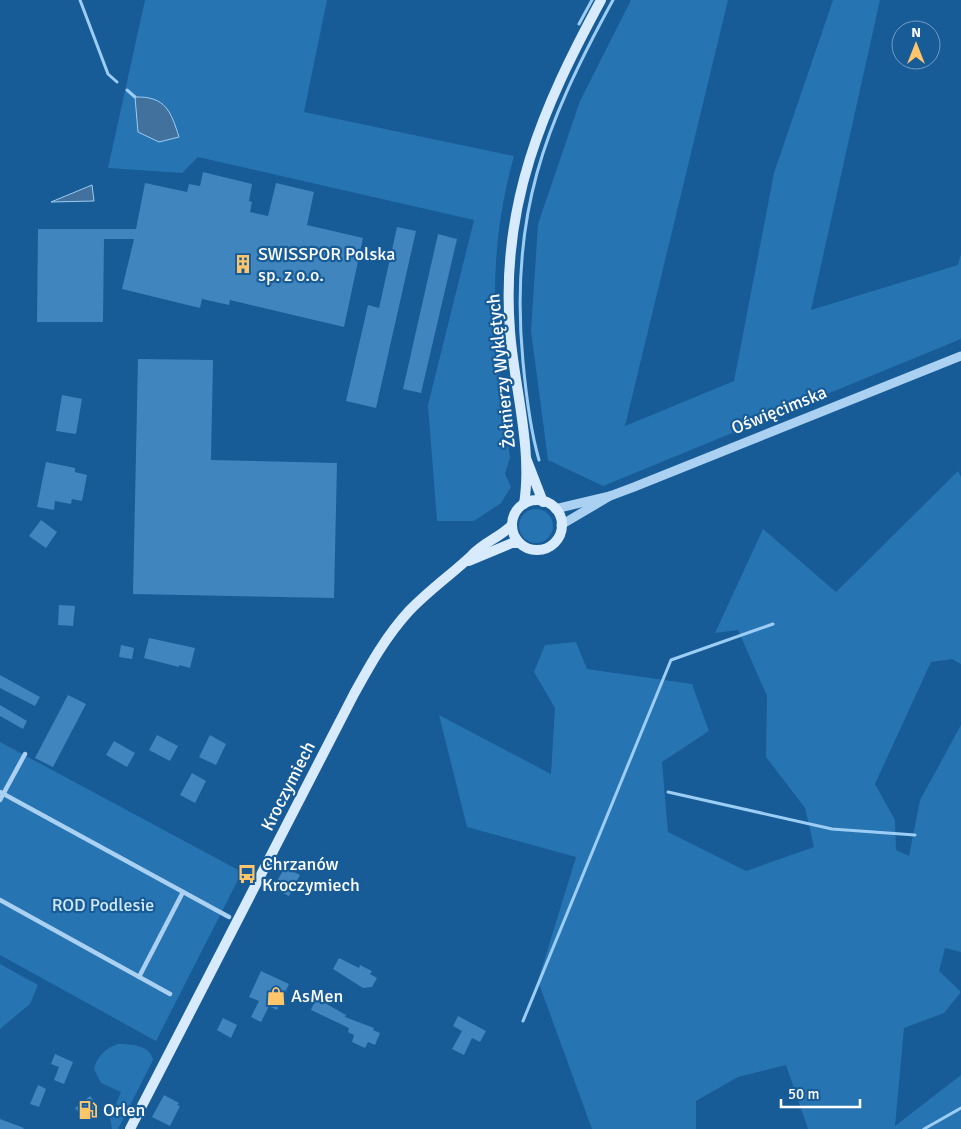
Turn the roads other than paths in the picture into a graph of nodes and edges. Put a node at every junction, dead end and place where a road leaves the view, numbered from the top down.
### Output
1 (601, 0) edge
2 (961, 356) edge
3 (526, 457) junction
4 (610, 496) junction
5 (543, 502) junction
6 (524, 504) junction
7 (555, 509) junction
8 (512, 526) junction
9 (561, 526) junction
10 (519, 543) junction
11 (467, 562) junction
12 (25, 754) dead end
13 (2, 793) edge
14 (0, 800) edge
15 (183, 892) junction
16 (0, 900) edge
17 (229, 917) dead end
18 (139, 977) junction
19 (170, 994) dead end
20 (130, 1129) edge

1 - 3 main road, Żołnierzy Wyklętych
2 - 4 street, Oświęcimska
3 - 5 main road, Żołnierzy Wyklętych
3 - 6 main road, Żołnierzy Wyklętych
4 - 7 street, Oświęcimska
4 - 9 street, Oświęcimska
5 - 6 main road
5 - 7 main road
6 - 8 main road
7 - 9 main road
8 - 10 main road
8 - 11 main road, Kroczymiech
9 - 10 main road
10 - 11 main road, Kroczymiech
11 - 20 main road, Kroczymiech
12 - 13 street
13 - 14 street
13 - 15 street
15 - 17 street
15 - 18 street
16 - 18 street
18 - 19 street

